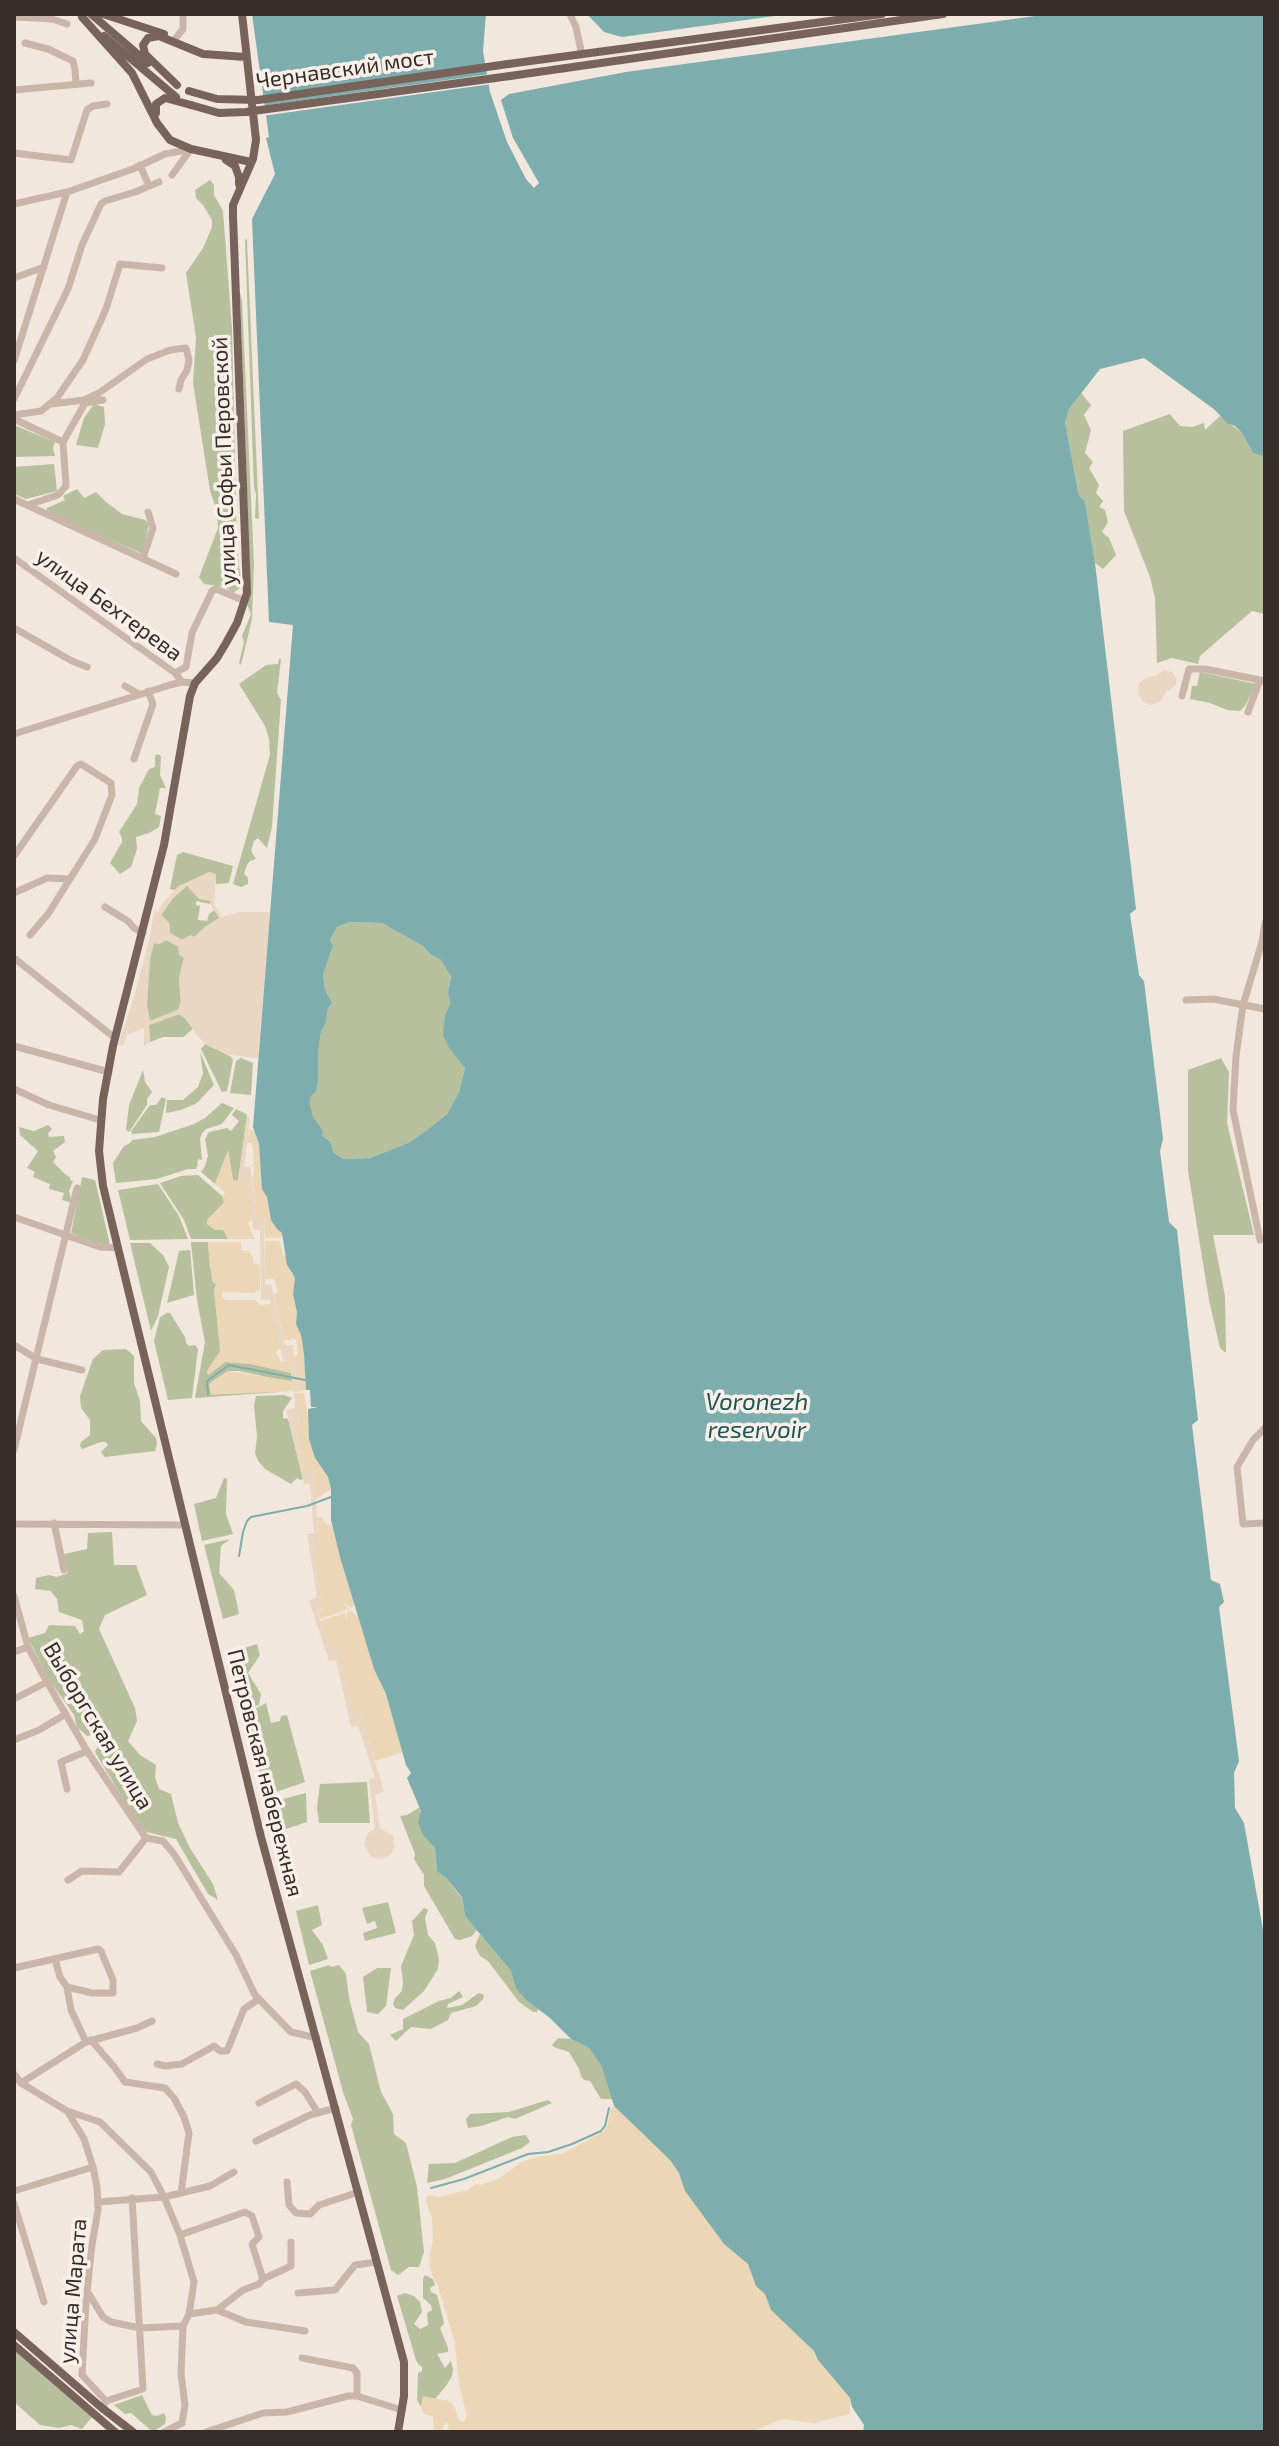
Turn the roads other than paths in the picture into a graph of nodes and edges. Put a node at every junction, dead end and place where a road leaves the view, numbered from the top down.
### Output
1 (103, 14) edge
2 (183, 14) edge
3 (242, 14) edge
4 (570, 14) edge
5 (882, 14) edge
6 (943, 14) edge
7 (84, 15) edge
8 (48, 16) edge
9 (14, 17) edge
10 (67, 24) dead end
11 (175, 39) junction
12 (25, 43) dead end
13 (246, 55) junction
14 (582, 55) junction
15 (91, 83) dead end
16 (76, 84) junction
17 (177, 85) junction
18 (14, 90) edge
19 (107, 104) dead end
20 (191, 105) junction
21 (165, 135) junction
22 (177, 142) junction
23 (191, 149) junction
24 (14, 153) edge
25 (165, 154) junction
26 (216, 155) junction
27 (252, 160) junction
28 (140, 165) junction
29 (172, 175) dead end
30 (159, 182) dead end
31 (149, 186) junction
32 (67, 192) junction
33 (238, 193) junction
34 (14, 204) edge
35 (44, 267) junction
36 (162, 268) dead end
37 (14, 278) edge
38 (14, 361) edge
39 (179, 389) dead end
40 (14, 399) edge
41 (103, 400) dead end
42 (51, 404) junction
43 (14, 417) edge
44 (63, 442) junction
45 (14, 499) edge
46 (28, 505) junction
47 (148, 512) dead end
48 (14, 558) edge
49 (143, 558) junction
50 (176, 574) dead end
51 (245, 601) junction
52 (14, 628) edge
53 (87, 667) dead end
54 (175, 673) junction
55 (1263, 681) edge
56 (182, 682) junction
57 (195, 683) junction
58 (125, 686) dead end
59 (148, 691) junction
60 (139, 694) junction
61 (1182, 696) dead end
62 (1248, 712) dead end
63 (14, 724) edge
64 (17, 733) edge
65 (134, 759) dead end
66 (14, 856) edge
67 (69, 879) junction
68 (14, 893) edge
69 (105, 907) dead end
70 (1265, 923) edge
71 (143, 933) junction
72 (30, 935) dead end
73 (14, 958) edge
74 (1186, 1000) dead end
75 (1243, 1005) junction
76 (1265, 1009) edge
77 (115, 1038) junction
78 (14, 1046) edge
79 (109, 1072) junction
80 (14, 1089) edge
81 (100, 1120) junction
82 (77, 1188) dead end
83 (1256, 1216) junction
84 (14, 1217) edge
85 (1265, 1219) edge
86 (67, 1235) junction
87 (1260, 1240) dead end
88 (118, 1248) junction
89 (14, 1345) edge
90 (37, 1359) junction
91 (82, 1370) dead end
92 (1265, 1428) edge
93 (14, 1446) edge
94 (54, 1523) junction
95 (1265, 1523) edge
96 (14, 1524) edge
97 (185, 1525) junction
98 (64, 1570) dead end
99 (14, 1596) edge
100 (28, 1647) junction
101 (14, 1652) edge
102 (47, 1682) junction
103 (14, 1699) edge
104 (66, 1714) junction
105 (14, 1740) edge
106 (87, 1751) junction
107 (67, 1789) dead end
108 (146, 1838) junction
109 (68, 1880) dead end
110 (55, 1959) junction
111 (14, 1968) edge
112 (67, 1987) junction
113 (259, 1999) junction
114 (152, 2021) dead end
115 (317, 2038) junction
116 (88, 2041) junction
117 (157, 2064) dead end
118 (16, 2078) edge
119 (259, 2103) dead end
120 (336, 2108) junction
121 (67, 2111) junction
122 (318, 2113) junction
123 (256, 2141) dead end
124 (93, 2167) junction
125 (234, 2172) dead end
126 (287, 2182) dead end
127 (14, 2191) edge
128 (359, 2192) junction
129 (181, 2193) junction
130 (164, 2197) junction
131 (132, 2198) junction
132 (98, 2202) junction
133 (14, 2203) edge
134 (18, 2229) edge
135 (180, 2235) junction
136 (291, 2242) dead end
137 (377, 2262) junction
138 (263, 2279) junction
139 (88, 2292) junction
140 (298, 2293) dead end
141 (44, 2302) dead end
142 (217, 2310) junction
143 (189, 2314) junction
144 (183, 2326) junction
145 (140, 2328) junction
146 (305, 2331) dead end
147 (14, 2332) edge
148 (14, 2345) edge
149 (302, 2358) dead end
150 (357, 2396) junction
151 (104, 2405) junction
152 (402, 2410) junction
153 (182, 2423) junction
154 (115, 2432) edge
155 (133, 2432) edge
156 (164, 2432) edge
157 (189, 2432) edge
158 (206, 2432) edge
159 (398, 2432) edge

1 - 11 main road
2 - 11 street
3 - 13 main road
4 - 14 street
5 - 14 main road, Чернавский мост
6 - 20 main road, Чернавский мост, bridge
7 - 17 main road
7 - 20 main road
7 - 21 main road
8 - 9 street
8 - 10 street
11 - 13 main road
12 - 16 street
13 - 17 main road
13 - 27 main road
14 - 17 main road, Чернавский мост, bridge
15 - 16 street
16 - 18 street
19 - 24 street
20 - 22 main road
21 - 22 main road
21 - 25 street
22 - 23 main road
22 - 25 street
22 - 27 main road
23 - 25 street
23 - 26 main road
23 - 29 street
25 - 28 street
26 - 27 main road
26 - 33 main road
27 - 33 main road, улица Софьи Перовской
28 - 31 street
28 - 32 street
30 - 31 street
31 - 40 street
32 - 34 street
32 - 35 street
33 - 51 main road, улица Софьи Перовской
35 - 37 street
35 - 38 street
36 - 42 street
39 - 42 street
41 - 44 street
42 - 43 street
43 - 44 street
44 - 46 street
45 - 46 street
46 - 49 street
47 - 49 street
48 - 54 street, улица Бехтерева
49 - 50 street
51 - 54 street
51 - 57 main road, улица Софьи Перовской
52 - 53 street
54 - 56 street, улица Бехтерева
55 - 61 street
55 - 62 street
56 - 57 street
56 - 59 street
57 - 71 main road, улица Софьи Перовской
58 - 60 street
59 - 60 street
59 - 65 street
60 - 64 street
63 - 64 street
66 - 67 street
67 - 68 street
67 - 72 street
69 - 71 street
70 - 75 street
71 - 77 main road, улица Софьи Перовской
73 - 77 street
74 - 75 street
75 - 76 street
75 - 83 street
77 - 79 main road, улица Софьи Перовской
78 - 79 street
79 - 81 main road, улица Софьи Перовской
80 - 81 street
81 - 88 main road, Петровская набережная
82 - 86 street
83 - 85 street
83 - 87 street
84 - 86 street
86 - 88 street
86 - 90 street
88 - 97 main road, Петровская набережная
89 - 90 street
90 - 91 street
90 - 93 street
92 - 95 street
94 - 96 street
94 - 97 street
94 - 98 street
97 - 115 main road, Петровская набережная
99 - 100 street, Выборгская улица
100 - 101 street
100 - 102 street, Выборгская улица
102 - 103 street
102 - 104 street, Выборгская улица
104 - 105 street
104 - 106 street, Выборгская улица
106 - 107 street
106 - 108 street, Выборгская улица
108 - 109 street
108 - 113 street, Выборгская улица
110 - 111 street
110 - 112 street
110 - 112 street
112 - 116 street
113 - 115 street, Выборгская улица
113 - 117 street
114 - 116 street
115 - 120 main road, Петровская набережная
116 - 118 street
116 - 129 street
118 - 121 street
119 - 122 street
120 - 122 street
120 - 128 main road, Петровская набережная
121 - 124 street, улица Марата
121 - 130 street
122 - 123 street
124 - 127 street
124 - 132 street, улица Марата
125 - 129 street
126 - 128 street
128 - 137 main road, Петровская набережная
129 - 130 street
130 - 131 street
130 - 135 street
131 - 132 street
131 - 145 street
132 - 139 street, улица Марата
133 - 134 street
134 - 141 street
135 - 138 street
135 - 143 street
136 - 138 street
137 - 140 street
137 - 152 main road, Петровская набережная
138 - 142 street
139 - 145 street
139 - 151 street, улица Марата
142 - 143 street
142 - 146 street
143 - 144 street
144 - 145 street
144 - 153 street
145 - 151 street
147 - 151 main road
148 - 154 main road
149 - 150 street
150 - 152 street
150 - 158 street
151 - 155 main road
152 - 159 main road, Петровская набережная
153 - 156 street
153 - 157 street

